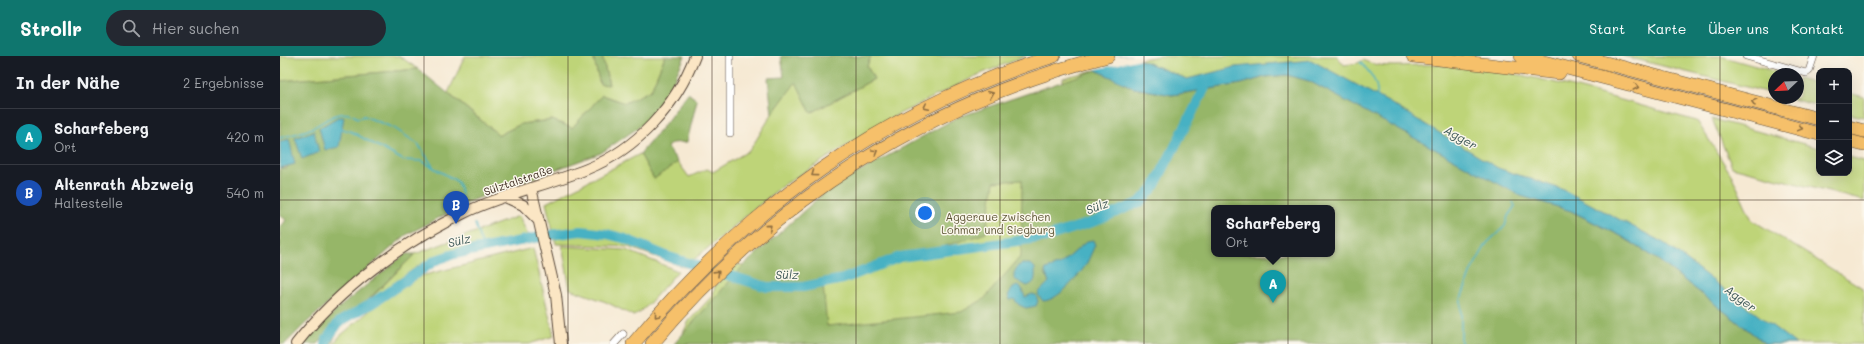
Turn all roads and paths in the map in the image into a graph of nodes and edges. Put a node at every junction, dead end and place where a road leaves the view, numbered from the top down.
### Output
1 (695, 56) edge
2 (730, 56) edge
3 (1108, 56) edge
4 (1413, 56) edge
5 (1521, 56) edge
6 (1579, 56) edge
7 (1746, 56) edge
8 (1814, 56) edge
9 (1048, 58) edge
10 (1599, 77) junction
11 (1816, 118) edge
12 (1852, 128) edge
13 (1864, 131) edge
14 (730, 133) dead end
15 (1816, 133) edge
16 (1852, 142) edge
17 (1864, 145) edge
18 (531, 188) junction
19 (505, 197) junction
20 (540, 225) junction
21 (623, 334) dead end
22 (296, 344) edge
23 (561, 344) edge
24 (614, 344) edge
25 (633, 344) edge
26 (652, 344) edge

1 - 18 main road, Sülztalstraße
2 - 14 street
26 -> 3 highway
4 - 10 highway
5 - 10 highway
11 -> 6 highway
7 - 8 street
9 -> 25 highway
10 -> 15 highway
12 - 13 highway
16 - 17 highway
18 - 19 main road, Sülztalstraße
18 - 20 main road
19 - 20 main road
19 - 22 main road, Sülztalstraße
20 - 23 main road
21 - 24 street

